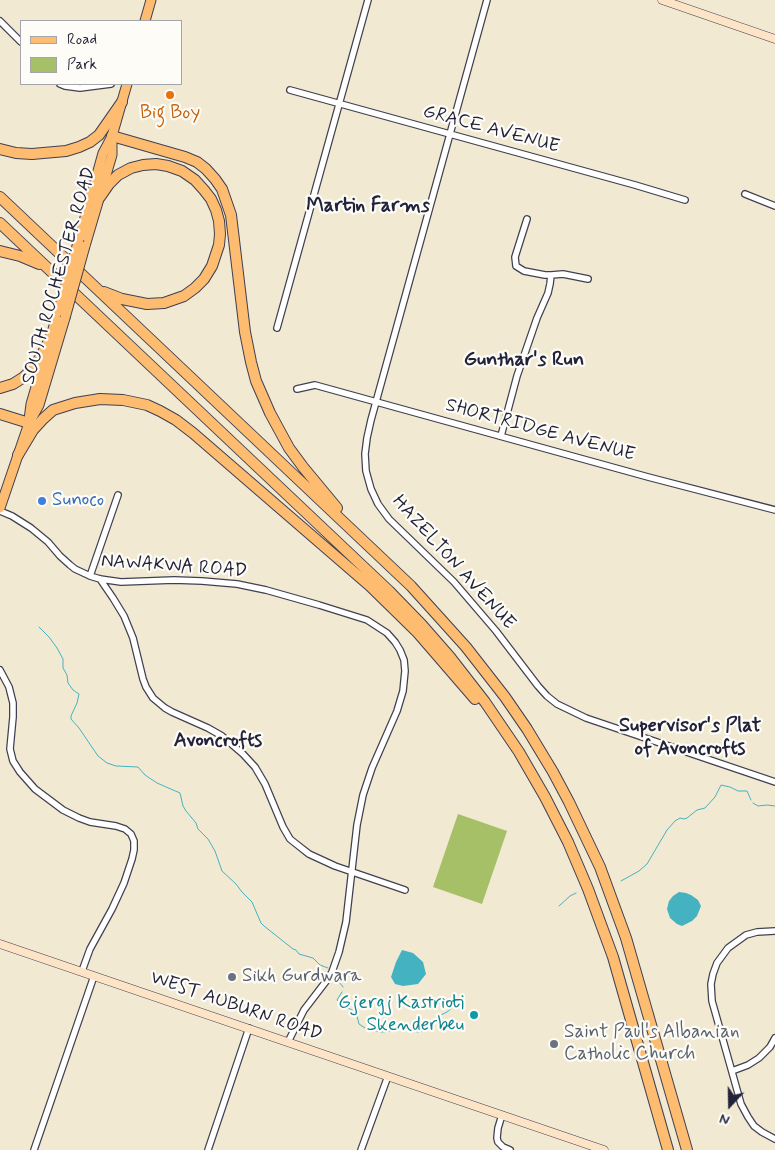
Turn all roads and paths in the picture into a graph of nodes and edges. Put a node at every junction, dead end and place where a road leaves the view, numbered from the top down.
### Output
1 (151, 0) edge
2 (368, 0) edge
3 (487, 0) edge
4 (662, 0) edge
5 (145, 20) edge
6 (0, 21) edge
7 (775, 39) edge
8 (20, 41) edge
9 (62, 85) edge
10 (103, 85) edge
11 (127, 85) edge
12 (290, 90) dead end
13 (122, 102) junction
14 (339, 104) junction
15 (450, 134) junction
16 (112, 136) junction
17 (0, 149) edge
18 (745, 194) dead end
19 (0, 197) edge
20 (100, 197) junction
21 (685, 200) dead end
22 (775, 206) edge
23 (527, 218) dead end
24 (0, 223) edge
25 (82, 243) junction
26 (0, 251) edge
27 (49, 269) junction
28 (551, 275) junction
29 (588, 279) dead end
30 (96, 288) junction
31 (62, 315) junction
32 (277, 328) dead end
33 (51, 337) junction
34 (0, 388) edge
35 (297, 390) dead end
36 (376, 402) junction
37 (0, 414) edge
38 (29, 423) junction
39 (501, 436) junction
40 (18, 456) junction
41 (118, 495) dead end
42 (0, 509) edge
43 (775, 510) edge
44 (374, 550) junction
45 (90, 576) junction
46 (100, 579) junction
47 (0, 670) edge
48 (527, 765) junction
49 (775, 782) edge
50 (351, 872) junction
51 (405, 890) dead end
52 (775, 931) edge
53 (0, 944) edge
54 (82, 972) junction
55 (94, 976) junction
56 (248, 1028) junction
57 (775, 1038) edge
58 (288, 1042) junction
59 (732, 1071) junction
60 (388, 1076) junction
61 (502, 1115) junction
62 (775, 1139) edge
63 (500, 1145) junction
64 (34, 1150) edge
65 (208, 1150) edge
66 (361, 1150) edge
67 (495, 1150) edge
68 (510, 1150) edge
69 (604, 1150) edge
70 (668, 1150) edge
71 (687, 1150) edge

1 - 5 main road
2 - 14 street
3 - 15 street, HAZELTON AVENUE
4 - 7 main road
6 - 8 street
9 - 10 street
11 - 13 main road, SOUTH ROCHESTER ROAD
12 - 14 street, GRACE AVENUE
13 - 16 main road, SOUTH ROCHESTER ROAD
13 - 17 highway
14 - 15 street, GRACE AVENUE
14 - 32 street
15 - 21 street, GRACE AVENUE
15 - 36 street, HAZELTON AVENUE
16 - 20 main road, SOUTH ROCHESTER ROAD
16 - 25 main road, SOUTH ROCHESTER ROAD
16 - 44 highway
18 - 22 street
19 - 30 highway
20 - 25 main road, SOUTH ROCHESTER ROAD
20 - 30 highway
23 - 28 street
24 - 27 highway
25 - 31 main road, SOUTH ROCHESTER ROAD, bridge
26 - 27 highway
27 - 48 highway
28 - 29 street
28 - 39 street
30 - 44 highway
31 - 33 main road, SOUTH ROCHESTER ROAD
31 - 38 main road, SOUTH ROCHESTER ROAD
33 - 34 highway
33 - 38 main road, SOUTH ROCHESTER ROAD
35 - 36 street, SHORTRIDGE AVENUE
36 - 39 street, SHORTRIDGE AVENUE
36 - 49 street, HAZELTON AVENUE
37 - 38 highway
38 - 40 main road, SOUTH ROCHESTER ROAD
39 - 43 street, SHORTRIDGE AVENUE
40 - 42 main road, SOUTH ROCHESTER ROAD
40 - 48 highway
41 - 45 street
42 - 45 street, NAWAKWA ROAD
44 - 71 highway
45 - 46 street, NAWAKWA ROAD
46 - 50 street
46 - 50 street, NAWAKWA ROAD
47 - 54 street
48 - 70 highway
50 - 51 street
50 - 58 street
52 - 59 street
53 - 54 main road, WEST AUBURN ROAD
54 - 55 main road, WEST AUBURN ROAD
55 - 56 main road, WEST AUBURN ROAD
55 - 64 street
56 - 58 main road, WEST AUBURN ROAD
56 - 65 street
57 - 59 street
58 - 60 main road, WEST AUBURN ROAD
59 - 62 street
60 - 61 main road, WEST AUBURN ROAD
60 - 66 street
61 - 63 street
61 - 69 main road, WEST AUBURN ROAD
63 - 67 street
63 - 68 street

